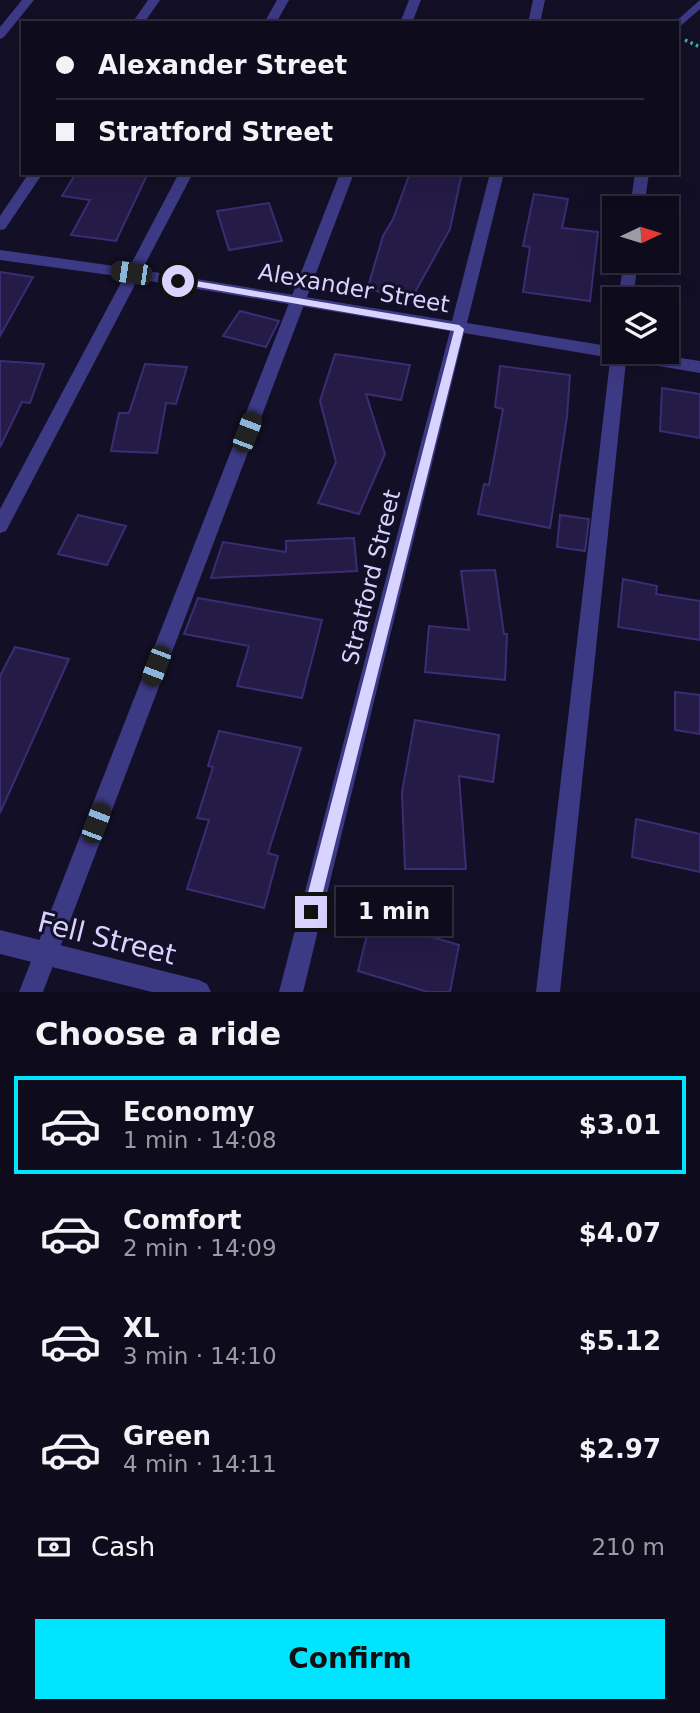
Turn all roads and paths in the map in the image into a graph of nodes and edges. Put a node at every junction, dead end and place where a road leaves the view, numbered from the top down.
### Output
1 (28, 0) edge
2 (154, 0) edge
3 (283, 0) edge
4 (415, 0) edge
5 (539, 0) edge
6 (700, 3) edge
7 (139, 21) edge
8 (271, 21) edge
9 (407, 21) edge
10 (534, 21) edge
11 (679, 24) edge
12 (0, 34) edge
13 (35, 175) edge
14 (185, 175) edge
15 (346, 175) edge
16 (497, 175) edge
17 (642, 175) edge
18 (639, 196) edge
19 (0, 226) edge
20 (0, 256) edge
21 (131, 273) junction
22 (297, 301) junction
23 (459, 329) junction
24 (602, 350) edge
25 (679, 363) edge
26 (618, 364) edge
27 (700, 367) edge
28 (0, 526) edge
29 (0, 942) edge
30 (46, 953) junction
31 (31, 992) edge
32 (200, 992) edge
33 (290, 992) edge
34 (548, 992) edge

1 - 12 street
2 - 7 street
3 - 8 street
4 - 9 street
5 - 10 street
6 - 11 street
13 - 19 street
14 - 21 street
15 - 22 street
16 - 23 street, Stratford Street
17 - 18 street
20 - 21 street, Alexander Street
21 - 22 street, Alexander Street
21 - 28 street
22 - 23 street, Alexander Street
22 - 30 street
23 - 24 street, Alexander Street
23 - 33 street, Stratford Street
25 - 27 street, Alexander Street
26 - 34 street
29 - 30 street, Fell Street
30 - 31 street
30 - 32 street, Fell Street

